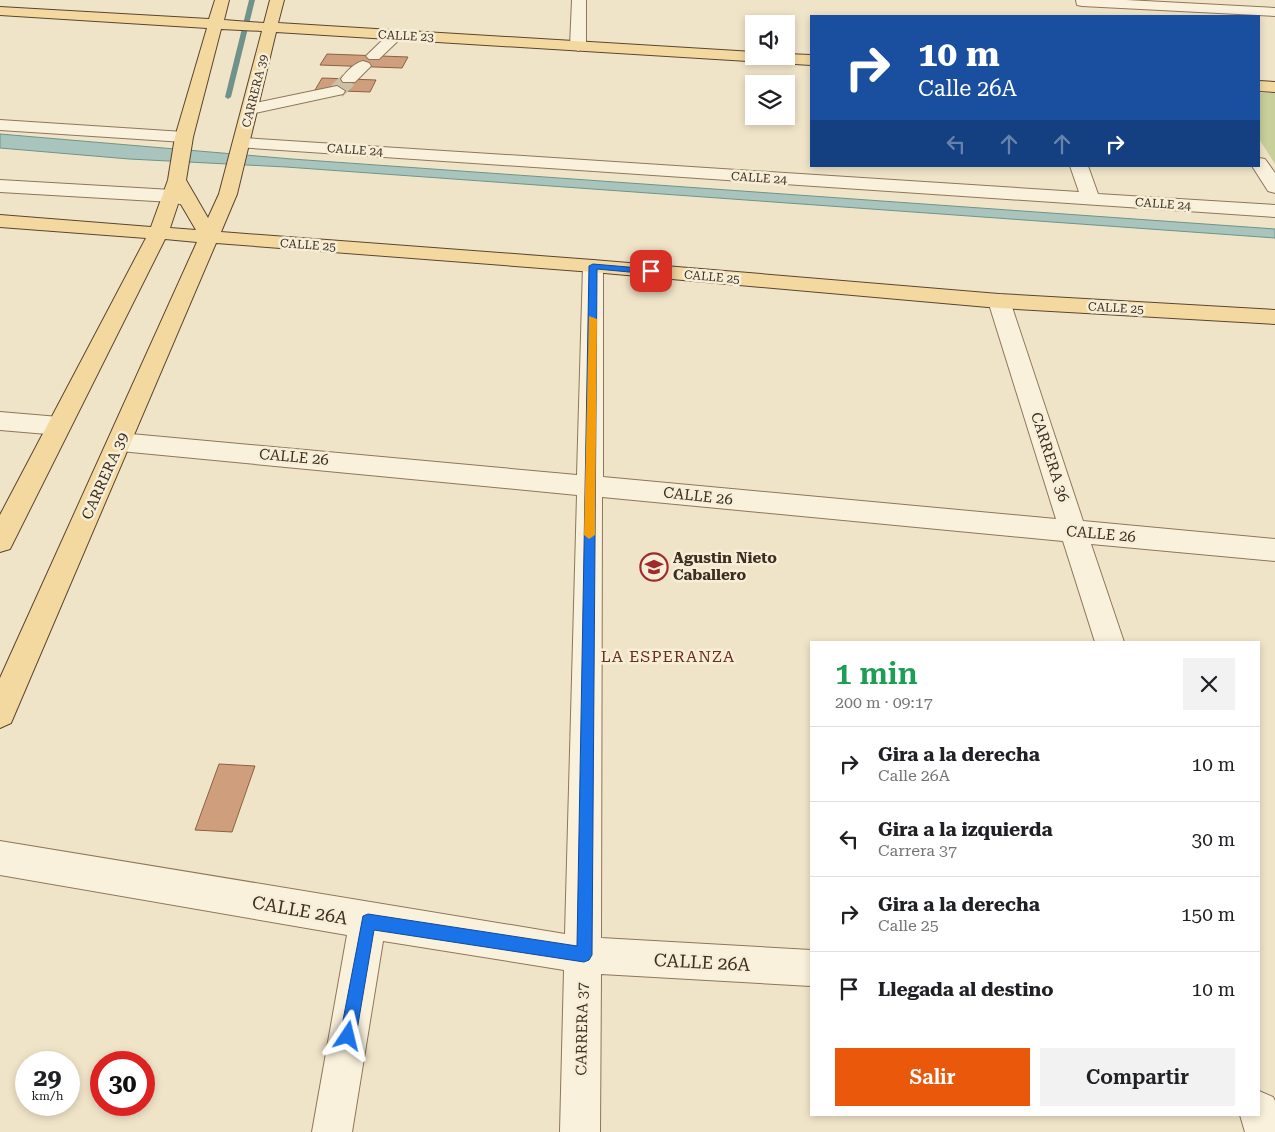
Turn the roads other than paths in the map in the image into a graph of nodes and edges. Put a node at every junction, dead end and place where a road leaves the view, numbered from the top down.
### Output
1 (222, 0) edge
2 (277, 0) edge
3 (579, 0) edge
4 (1082, 1) edge
5 (0, 10) edge
6 (1275, 12) edge
7 (1093, 15) edge
8 (219, 24) junction
9 (271, 28) junction
10 (396, 35) junction
11 (578, 46) junction
12 (810, 60) edge
13 (349, 79) tunnel mouth
14 (1260, 86) edge
15 (1275, 87) edge
16 (337, 91) tunnel mouth
17 (251, 109) junction
18 (0, 125) edge
19 (242, 146) junction
20 (1260, 164) edge
21 (898, 167) edge
22 (1079, 167) edge
23 (181, 171) junction
24 (0, 186) edge
25 (900, 187) junction
26 (1275, 187) edge
27 (1091, 199) junction
28 (1275, 211) edge
29 (0, 222) edge
30 (158, 234) junction
31 (210, 238) junction
32 (593, 266) junction
33 (999, 301) junction
34 (1275, 317) edge
35 (0, 421) edge
36 (59, 426) junction
37 (120, 442) junction
38 (590, 485) junction
39 (1074, 532) junction
40 (0, 540) edge
41 (1275, 550) edge
42 (1109, 641) edge
43 (0, 713) edge
44 (0, 858) edge
45 (368, 921) junction
46 (584, 955) junction
47 (810, 968) edge
48 (1260, 1114) edge
49 (332, 1132) edge
50 (580, 1132) edge
51 (1265, 1132) edge

1 - 8 main road
2 - 9 main road, CARRERA 39
3 - 11 street
4 - 6 street
4 - 7 street
5 - 8 main road, CALLE 23
8 - 9 main road, CALLE 23
8 - 23 main road
9 - 10 main road, CALLE 23
9 - 17 main road, CARRERA 39
10 - 11 main road, CALLE 23
10 - 13 street
11 - 12 main road, CALLE 23
14 - 15 main road
16 - 17 street
17 - 19 main road, CARRERA 39
18 - 23 street
19 - 25 street, CALLE 24
19 - 31 main road, CARRERA 39
20 - 26 street
21 - 25 street
22 - 27 street
23 - 24 street
23 - 30 main road
23 - 31 main road
25 - 27 street, CALLE 24
27 - 28 street, CALLE 24
29 - 30 main road, CALLE 25
30 - 31 main road, CALLE 25
30 - 36 main road
31 - 32 main road, CALLE 25
31 - 37 main road, CARRERA 39
32 - 33 main road, CALLE 25
32 - 38 street, CARRERA 37
33 - 34 main road, CALLE 25
33 - 39 street, CARRERA 36
35 - 36 street
36 - 40 main road
37 - 38 street, CALLE 26
37 - 43 main road, CARRERA 39
38 - 39 street, CALLE 26
38 - 46 street, CARRERA 37
39 - 41 street, CALLE 26
39 - 42 street, CARRERA 36
44 - 45 street, CALLE 26A
45 - 46 street, CALLE 26A
45 - 49 street
46 - 47 street, CALLE 26A
46 - 50 street, CARRERA 37
48 - 51 street

